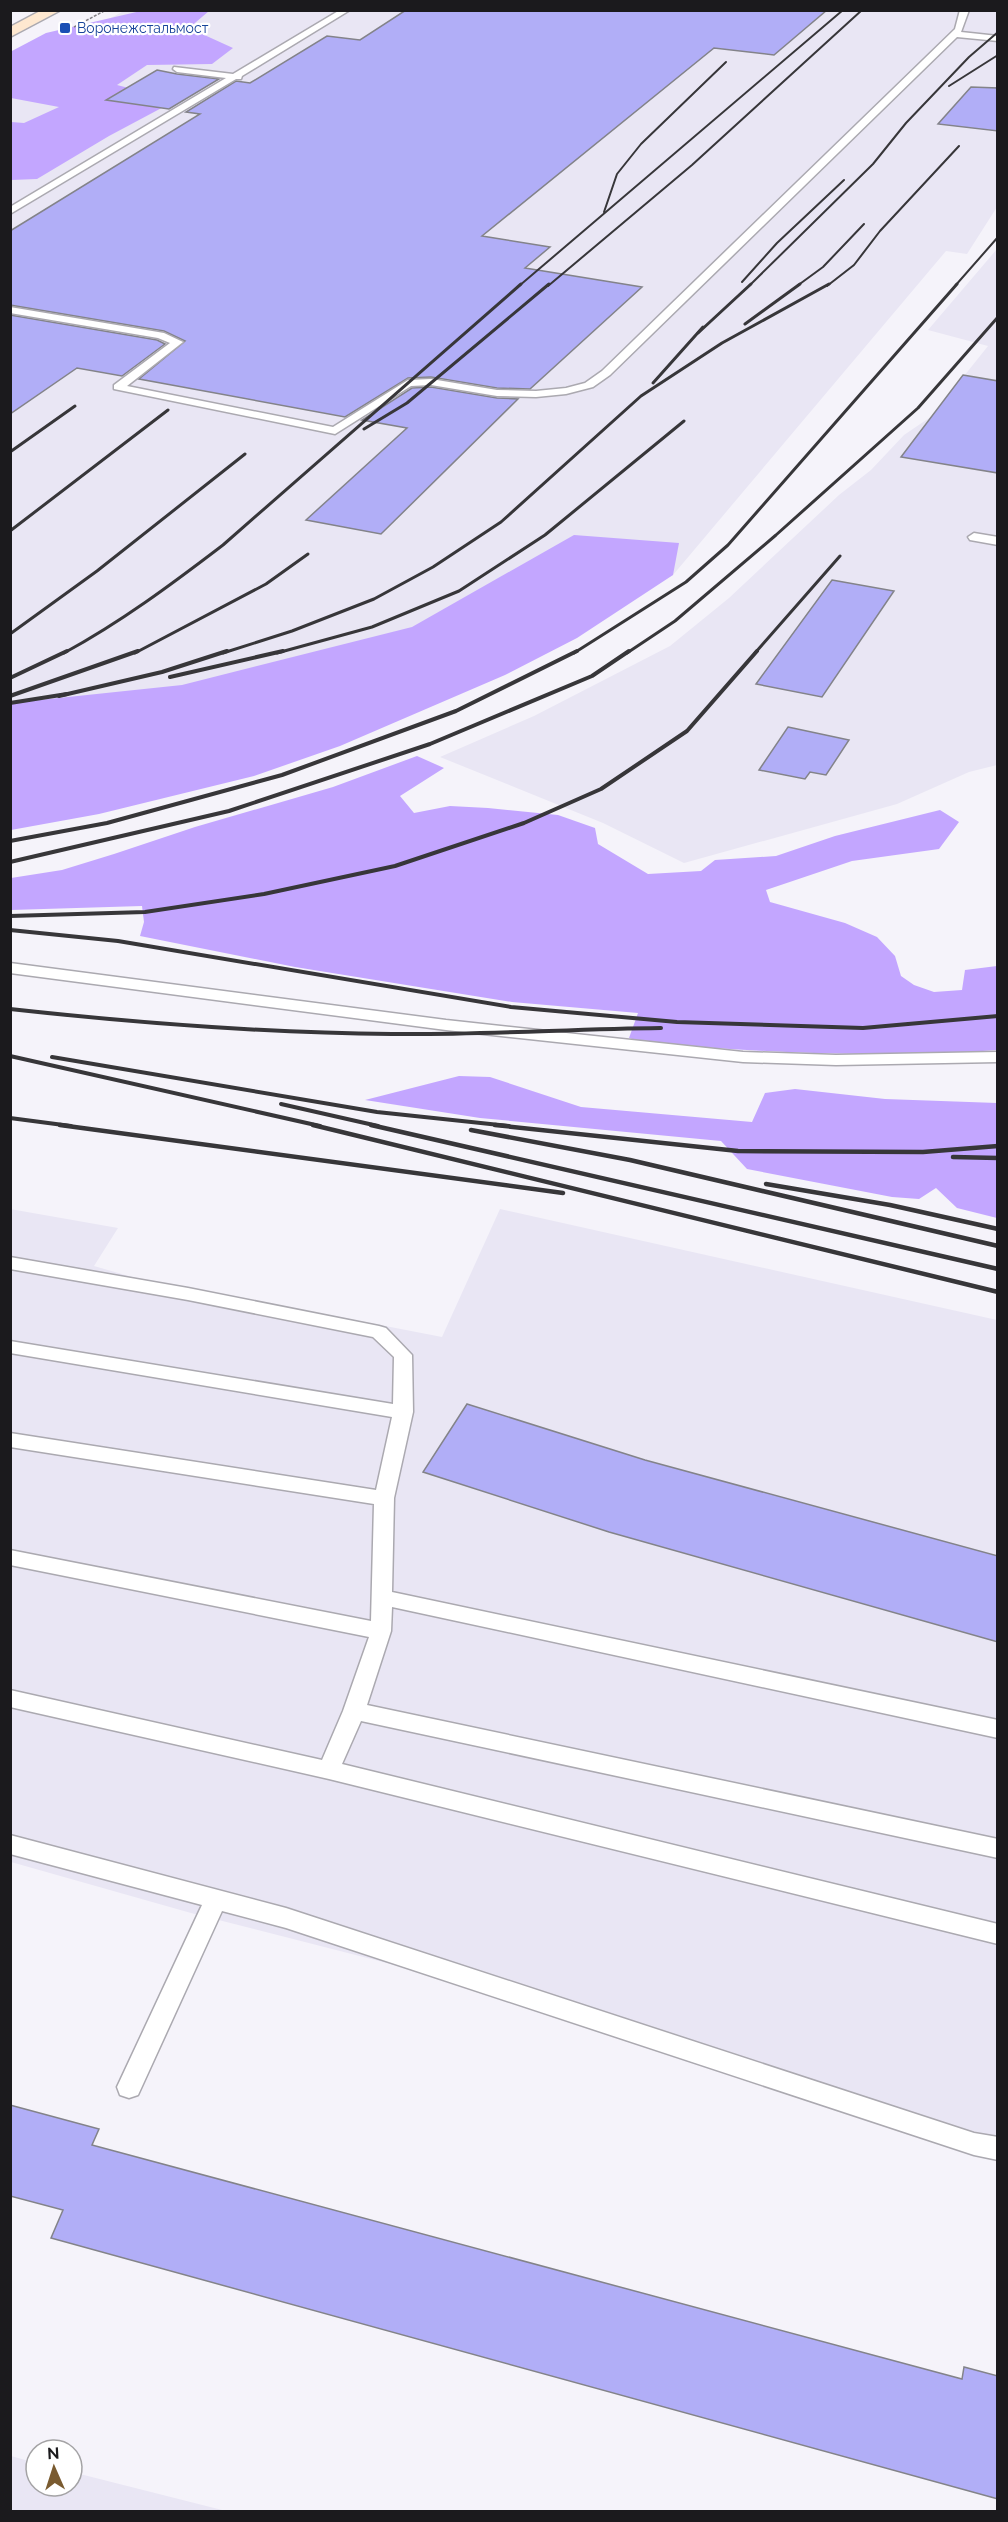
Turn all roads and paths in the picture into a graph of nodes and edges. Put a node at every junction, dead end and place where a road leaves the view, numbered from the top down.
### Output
1 (54, 10) edge
2 (346, 10) edge
3 (964, 10) edge
4 (10, 33) edge
5 (955, 34) junction
6 (998, 39) edge
7 (177, 69) dead end
8 (238, 77) junction
9 (10, 211) edge
10 (10, 310) edge
11 (974, 537) dead end
12 (998, 541) edge
13 (10, 968) edge
14 (998, 1057) edge
15 (10, 1263) edge
16 (10, 1347) edge
17 (403, 1412) junction
18 (10, 1440) edge
19 (384, 1498) junction
20 (10, 1557) edge
21 (381, 1597) junction
22 (381, 1631) junction
23 (10, 1698) edge
24 (354, 1711) junction
25 (998, 1729) edge
26 (329, 1770) junction
27 (10, 1844) edge
28 (998, 1849) edge
29 (216, 1899) junction
30 (998, 1934) edge
31 (129, 2087) dead end
32 (998, 2149) edge

1 - 4 main road
2 - 8 lane
3 - 5 lane
5 - 6 lane
5 - 10 lane
7 - 8 lane
8 - 9 lane
11 - 12 lane
13 - 14 lane
15 - 17 lane
16 - 17 lane
17 - 19 lane
18 - 19 lane
19 - 21 lane
20 - 22 lane
21 - 22 lane
21 - 25 lane
22 - 24 lane
23 - 26 lane
24 - 26 lane
24 - 28 lane
26 - 30 lane
27 - 29 lane
29 - 31 lane
29 - 32 lane

